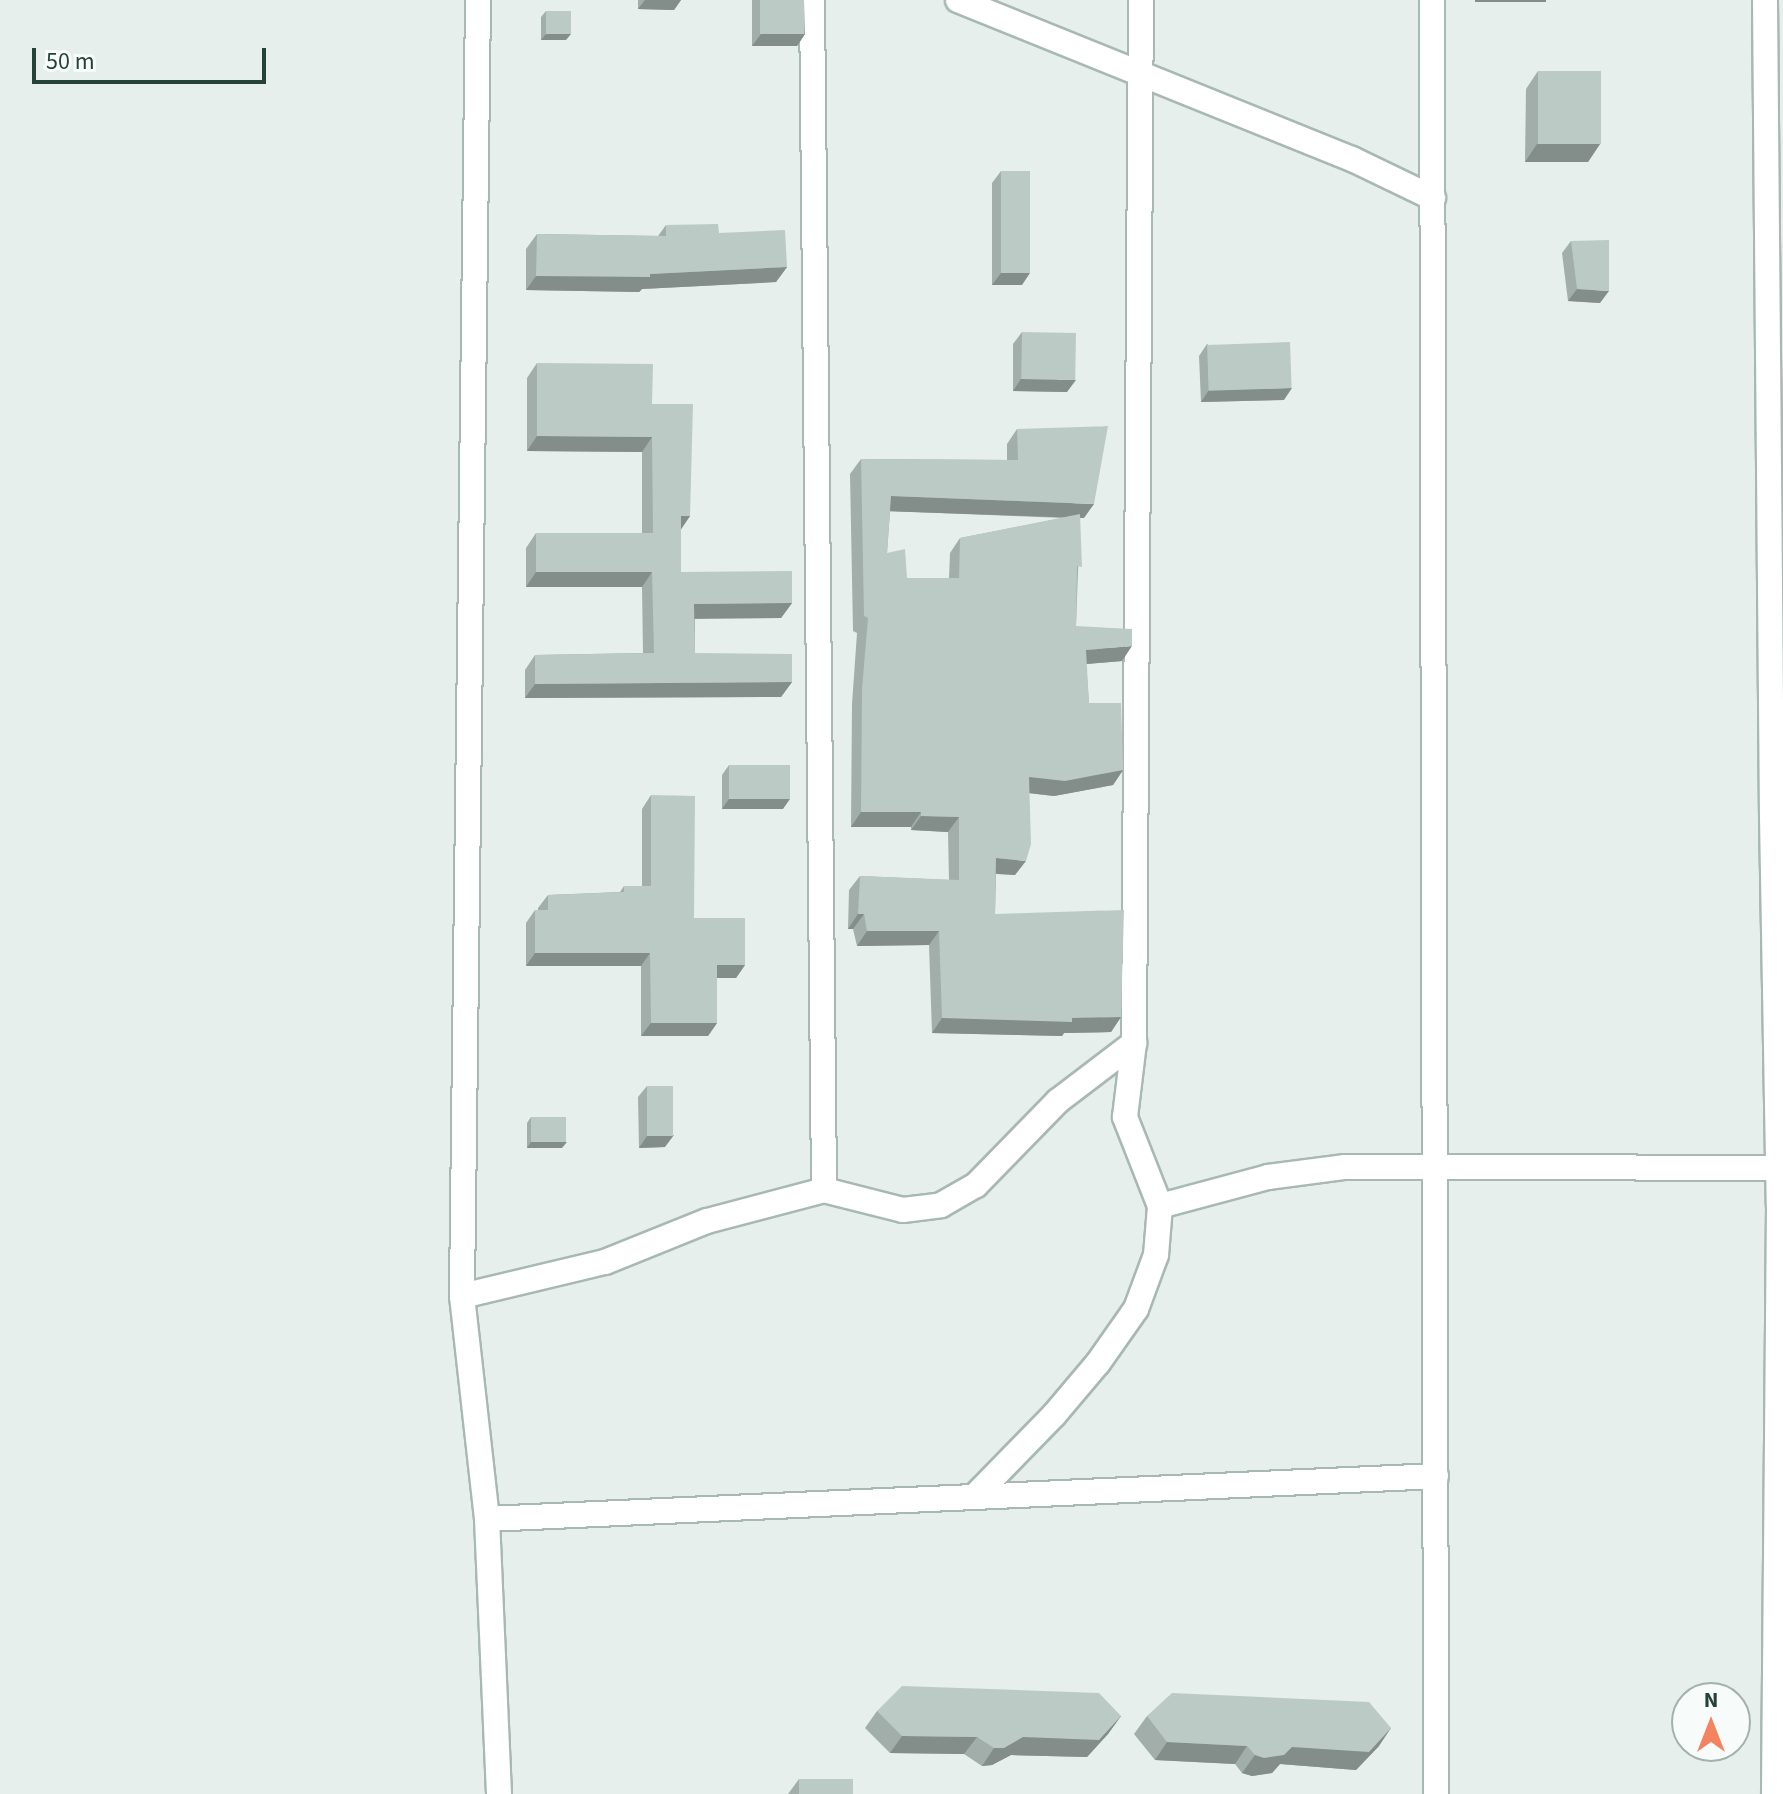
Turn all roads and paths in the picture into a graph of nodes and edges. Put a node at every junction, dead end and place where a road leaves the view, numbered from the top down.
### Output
1 (478, 0) edge
2 (812, 0) edge
3 (958, 0) edge
4 (1141, 0) edge
5 (1432, 0) edge
6 (1765, 0) edge
7 (1142, 77) junction
8 (1433, 198) junction
9 (1777, 817) edge
10 (1134, 1043) junction
11 (1778, 1168) junction
12 (1436, 1169) junction
13 (824, 1190) junction
14 (1781, 1205) edge
15 (1160, 1206) junction
16 (462, 1296) junction
17 (1436, 1476) junction
18 (974, 1497) junction
19 (487, 1519) junction
20 (1779, 1599) edge
21 (499, 1794) edge
22 (1436, 1794) edge
23 (1774, 1794) edge

1 - 16 street
2 - 13 street
3 - 7 street
4 - 7 street
5 - 8 street
6 - 9 street
7 - 8 street
7 - 10 street
8 - 12 street
9 - 11 street
10 - 13 street
10 - 15 street
11 - 12 street
11 - 14 street
12 - 15 street
12 - 17 street
13 - 16 street
14 - 20 street
15 - 18 street
16 - 19 street
17 - 18 street
17 - 22 street
18 - 19 street
19 - 21 street
20 - 23 street

